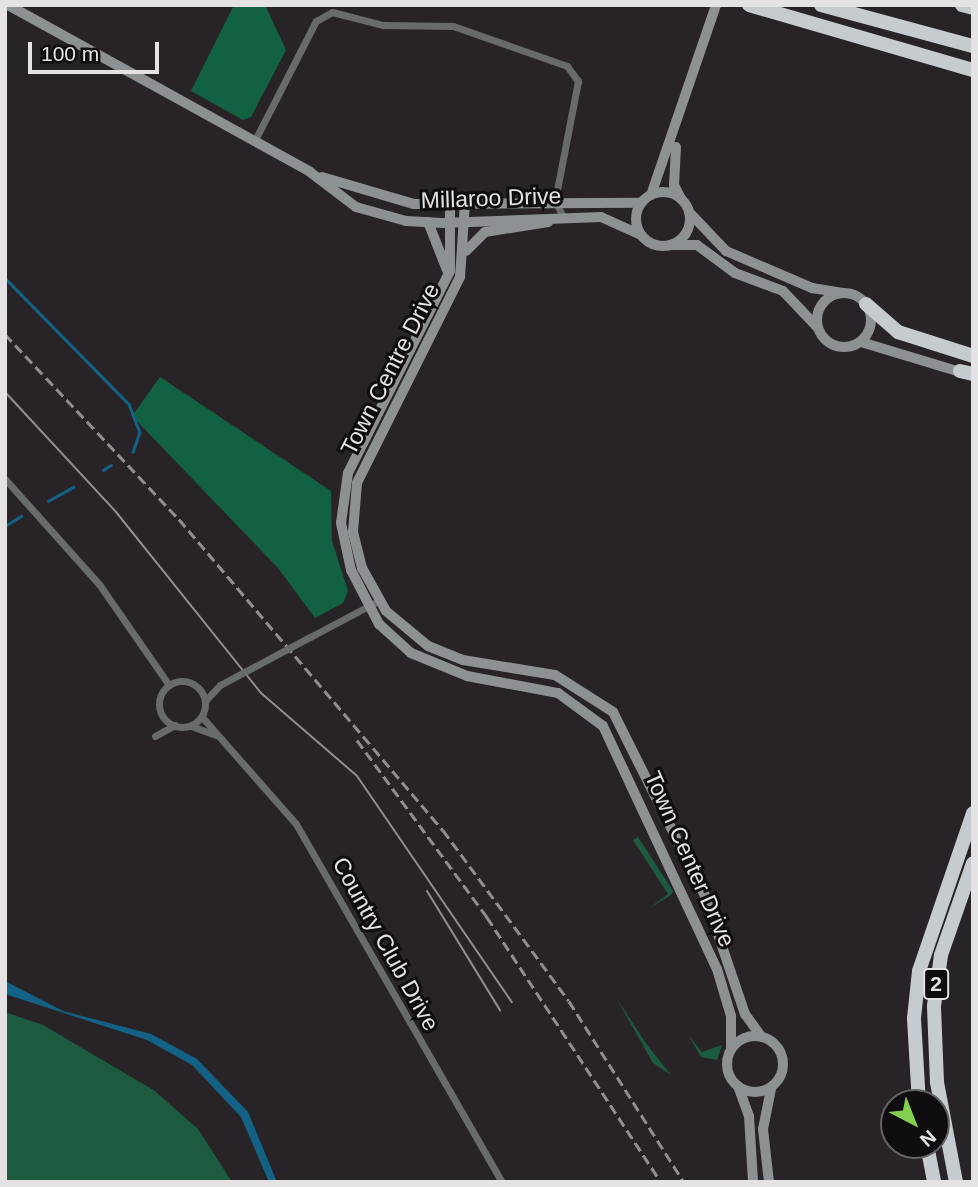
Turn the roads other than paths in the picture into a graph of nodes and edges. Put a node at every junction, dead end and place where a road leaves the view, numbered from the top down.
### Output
1 (8, 5) edge
2 (716, 5) edge
3 (821, 5) edge
4 (962, 5) edge
5 (753, 6) edge
6 (973, 8) edge
7 (973, 46) edge
8 (973, 70) edge
9 (682, 117) junction
10 (254, 142) junction
11 (310, 172) junction
12 (651, 195) junction
13 (681, 199) junction
14 (555, 200) junction
15 (466, 202) junction
16 (450, 203) junction
17 (641, 203) junction
18 (689, 212) junction
19 (558, 217) junction
20 (428, 222) junction
21 (465, 222) junction
22 (450, 223) junction
23 (641, 234) junction
24 (671, 245) junction
25 (465, 254) junction
26 (448, 276) junction
27 (843, 293) junction
28 (866, 304) junction
29 (437, 322) junction
30 (818, 328) junction
31 (861, 342) junction
32 (412, 345) junction
33 (973, 356) edge
34 (969, 375) edge
35 (5, 479) edge
36 (373, 604) junction
37 (169, 685) junction
38 (220, 685) junction
39 (202, 690) junction
40 (576, 701) joint
41 (205, 702) junction
42 (202, 717) junction
43 (165, 719) junction
44 (174, 725) junction
45 (190, 726) junction
46 (220, 736) junction
47 (659, 802) joint
48 (973, 813) edge
49 (973, 863) edge
50 (705, 896) junction
51 (690, 905) junction
52 (761, 1037) junction
53 (731, 1049) junction
54 (738, 1086) junction
55 (771, 1089) junction
56 (918, 1089) edge
57 (930, 1159) edge
58 (502, 1182) edge
59 (753, 1182) edge
60 (769, 1182) edge
61 (934, 1182) edge
62 (956, 1182) edge

1 - 10 street, Millaroo Drive
2 - 9 street
3 - 7 highway
4 - 6 highway
5 - 8 highway
9 - 12 street
9 - 13 street
10 - 11 street, Millaroo Drive
10 - 14 street
11 - 16 street, Millaroo Drive
11 - 20 street, Millaroo Drive
12 - 13 street
12 - 17 street
13 - 18 street
14 - 15 street, Millaroo Drive
14 - 17 street, Millaroo Drive
14 - 19 street
15 - 16 street, Millaroo Drive
15 - 21 street, Town Centre Drive
16 - 22 street, Town Centre Drive
17 - 23 street
18 - 24 street
18 - 27 street
19 - 21 street, Millaroo Drive
19 - 23 street, Millaroo Drive
19 - 25 street
20 - 22 street, Millaroo Drive
20 - 26 street
21 - 22 street, Millaroo Drive
21 - 25 street, Town Centre Drive
22 - 26 street, Town Centre Drive
23 - 24 street
24 - 30 street
25 - 29 street, Town Centre Drive
26 - 32 street, Town Centre Drive
27 - 28 street
27 - 30 street
28 - 31 street
28 - 33 highway
29 - 32 street
29 - 36 street, Town Centre Drive
30 - 31 street
31 - 34 street
32 - 36 street, Town Centre Drive
35 - 37 street
36 - 38 street, bridge
36 - 40 street, Town Centre Drive
36 - 47 street, Town Centre Drive
37 - 39 street
37 - 43 street
38 - 39 street
38 - 41 street
39 - 41 street
40 - 51 street, Town Center Drive
41 - 42 street
42 - 45 street
42 - 46 street, Country Club Drive
43 - 44 street
43 - 44 street
44 - 45 street
45 - 46 street
46 - 58 street, Country Club Drive
47 - 50 street, Town Center Drive
48 - 56 highway, 2
49 - 62 highway, 2
50 - 51 street
50 - 52 street, Town Center Drive
51 - 53 street, Town Center Drive
52 - 53 street
52 - 55 street
53 - 54 street
54 - 55 street
54 - 59 street
55 - 60 street
57 - 61 highway

